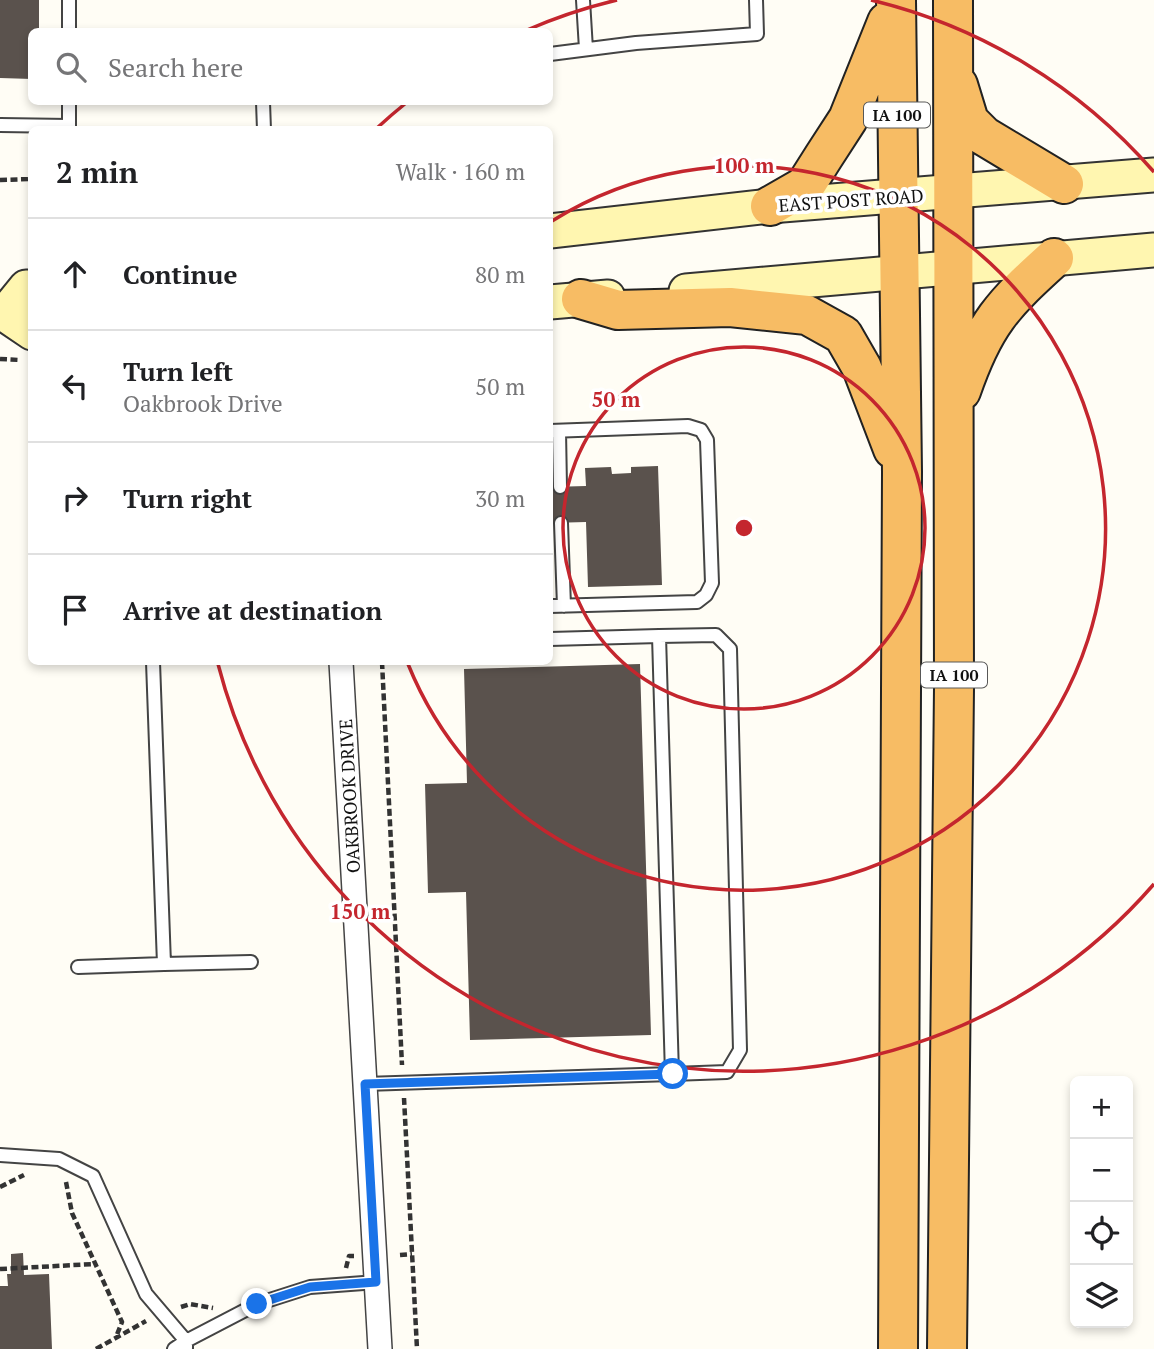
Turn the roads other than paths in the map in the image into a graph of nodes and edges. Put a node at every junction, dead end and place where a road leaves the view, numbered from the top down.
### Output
1 (69, 0) edge
2 (583, 0) edge
3 (756, 0) edge
4 (896, 0) edge
5 (953, 0) edge
6 (69, 28) edge
7 (586, 49) junction
8 (553, 54) edge
9 (953, 72) junction
10 (69, 105) edge
11 (263, 105) edge
12 (0, 125) edge
13 (264, 126) edge
14 (1154, 175) edge
15 (1064, 184) junction
16 (953, 193) junction
17 (898, 197) junction
18 (770, 205) junction
19 (553, 231) edge
20 (1154, 250) edge
21 (1054, 258) junction
22 (953, 267) junction
23 (899, 273) junction
24 (28, 287) edge
25 (565, 301) edge
26 (28, 330) edge
27 (954, 413) junction
28 (554, 431) edge
29 (902, 472) junction
30 (560, 487) dead end
31 (561, 523) dead end
32 (553, 606) edge
33 (564, 606) junction
34 (659, 635) junction
35 (553, 639) edge
36 (153, 665) edge
37 (341, 665) edge
38 (251, 962) dead end
39 (164, 964) junction
40 (78, 967) dead end
41 (673, 1074) junction
42 (365, 1084) junction
43 (0, 1155) edge
44 (376, 1282) junction
45 (186, 1345) edge
46 (174, 1349) edge
47 (380, 1349) edge
48 (898, 1349) edge
49 (947, 1349) edge

1 - 6 lane
2 - 7 lane
3 - 7 lane
4 - 17 highway, IA 100
4 - 18 highway
5 - 9 highway, IA 100
7 - 8 lane
9 - 15 highway
9 - 16 highway, IA 100
10 - 12 lane
11 - 13 lane
14 - 15 main road, EAST POST ROAD
15 - 16 main road, EAST POST ROAD
16 - 17 main road, EAST POST ROAD
16 - 22 highway, IA 100
17 - 18 main road, EAST POST ROAD
17 - 23 highway, IA 100
18 - 19 main road, EAST POST ROAD
20 - 21 main road
21 - 22 main road
21 - 27 highway
22 - 23 main road
22 - 27 highway, IA 100
23 - 25 main road
23 - 29 highway, IA 100
24 - 26 main road
25 - 29 highway
27 - 49 highway, IA 100
28 - 30 lane
28 - 33 lane
29 - 48 highway, IA 100
31 - 33 lane
32 - 33 lane
34 - 35 lane
34 - 41 lane
34 - 41 lane
36 - 39 lane
37 - 42 street, OAKBROOK DRIVE
38 - 39 lane
39 - 40 lane
41 - 42 lane
42 - 44 street, OAKBROOK DRIVE
43 - 45 lane
44 - 45 lane
44 - 47 street, OAKBROOK DRIVE
45 - 46 lane

